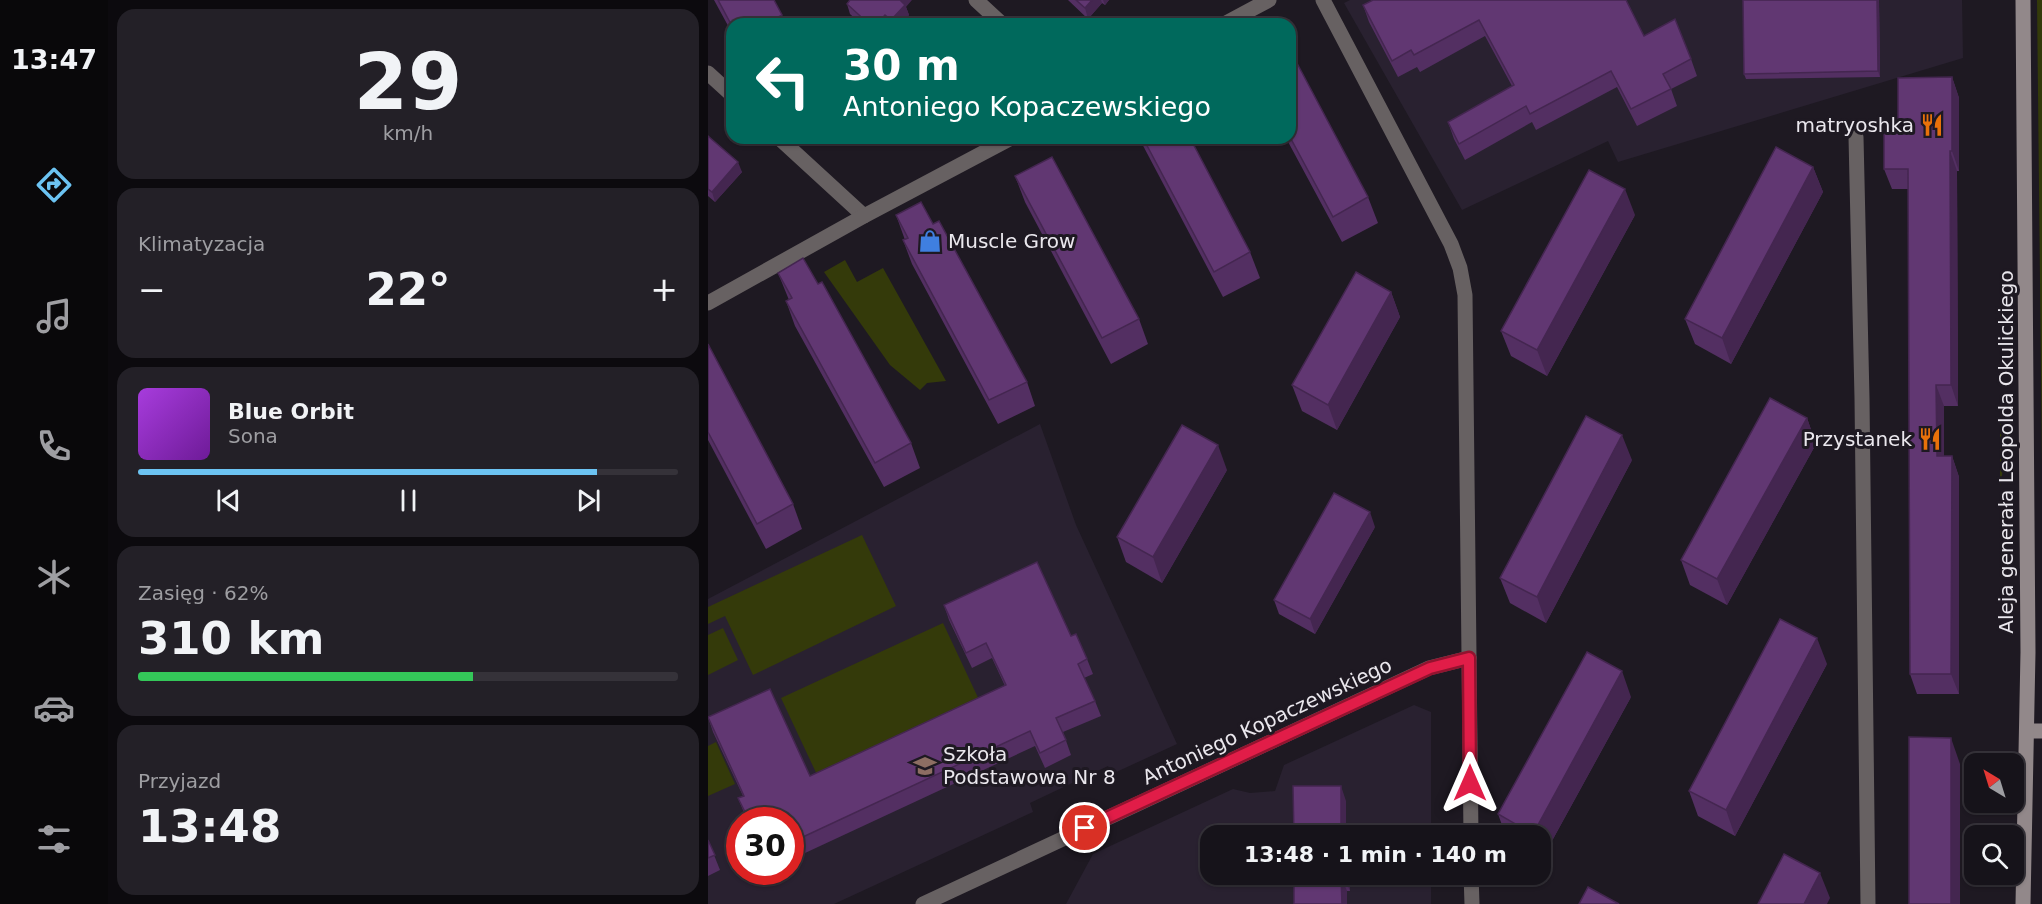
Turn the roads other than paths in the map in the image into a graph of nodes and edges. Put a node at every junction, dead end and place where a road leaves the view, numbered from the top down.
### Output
1 (976, 0) edge
2 (1269, 0) edge
3 (1323, 0) edge
4 (2023, 0) edge
5 (996, 18) edge
6 (1235, 18) edge
7 (708, 74) edge
8 (726, 90) edge
9 (1856, 137) dead end
10 (786, 144) edge
11 (1000, 144) edge
12 (864, 216) junction
13 (708, 303) edge
14 (1469, 658) junction
15 (2034, 731) edge
16 (1471, 825) edge
17 (1471, 885) edge
18 (923, 904) edge
19 (1472, 904) edge
20 (1868, 904) edge
21 (2023, 904) edge

1 - 5 street
2 - 6 street
3 - 14 street
4 - 15 main road, Aleja generała Leopolda Okulickiego
7 - 8 street
9 - 20 street
10 - 12 street
11 - 12 street
12 - 13 street
14 - 16 street
14 - 18 street, Antoniego Kopaczewskiego
15 - 21 main road, Aleja generała Leopolda Okulickiego
17 - 19 street

